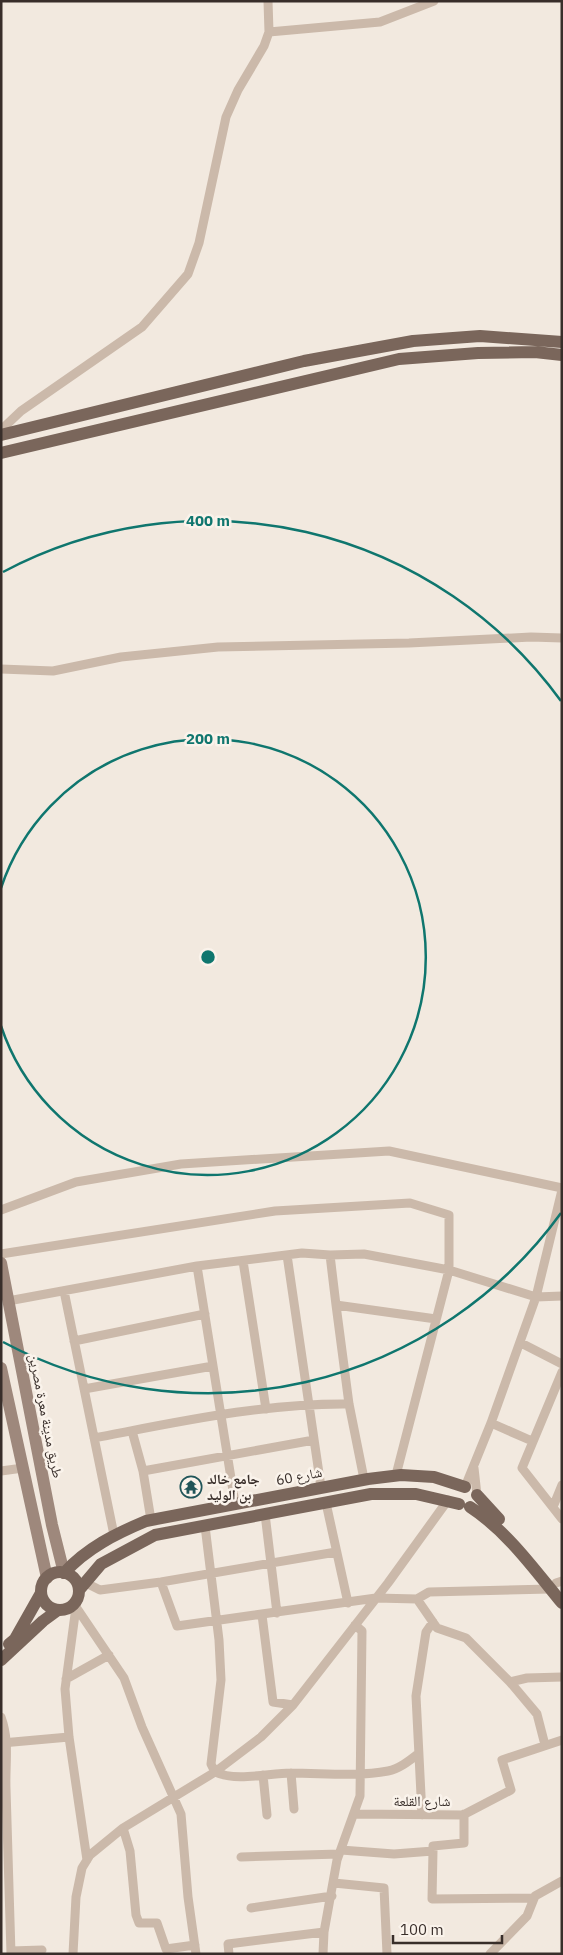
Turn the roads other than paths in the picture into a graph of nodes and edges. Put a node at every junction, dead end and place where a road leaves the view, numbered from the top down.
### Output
1 (268, 1) edge
2 (434, 1) edge
3 (269, 32) junction
4 (562, 342) edge
5 (562, 355) edge
6 (1, 430) edge
7 (1, 435) edge
8 (1, 453) edge
9 (562, 638) edge
10 (1, 669) edge
11 (562, 1189) edge
12 (1, 1210) edge
13 (1, 1254) edge
14 (286, 1255) junction
15 (330, 1256) junction
16 (243, 1261) junction
17 (1, 1263) edge
18 (197, 1266) junction
19 (449, 1270) junction
20 (64, 1291) junction
21 (562, 1296) edge
22 (536, 1297) junction
23 (8, 1301) junction
24 (336, 1305) junction
25 (205, 1314) junction
26 (436, 1319) junction
27 (74, 1341) junction
28 (521, 1343) junction
29 (562, 1364) edge
30 (213, 1366) junction
31 (562, 1372) edge
32 (2, 1374) edge
33 (84, 1389) junction
34 (309, 1403) junction
35 (349, 1404) junction
36 (266, 1409) junction
37 (220, 1415) junction
38 (491, 1423) junction
39 (132, 1431) junction
40 (94, 1438) junction
41 (314, 1440) junction
42 (532, 1442) junction
43 (227, 1455) junction
44 (22, 1468) junction
45 (474, 1468) junction
46 (1, 1471) edge
47 (143, 1471) junction
48 (396, 1475) junction
49 (364, 1479) junction
50 (562, 1485) edge
51 (321, 1487) junction
52 (465, 1488) junction
53 (477, 1495) junction
54 (234, 1503) junction
55 (326, 1503) junction
56 (459, 1504) junction
57 (552, 1507) junction
58 (265, 1514) junction
59 (562, 1519) edge
60 (151, 1520) junction
61 (206, 1526) junction
62 (114, 1535) junction
63 (90, 1550) junction
64 (336, 1552) junction
65 (270, 1563) junction
66 (101, 1564) junction
67 (64, 1573) junction
68 (211, 1574) junction
69 (47, 1578) junction
70 (161, 1582) junction
71 (557, 1586) edge
72 (41, 1593) junction
73 (79, 1594) junction
74 (376, 1598) junction
75 (417, 1599) junction
76 (348, 1602) junction
77 (562, 1603) edge
78 (58, 1610) junction
79 (277, 1613) junction
80 (262, 1615) junction
81 (216, 1621) junction
82 (433, 1622) junction
83 (355, 1625) junction
84 (1, 1651) edge
85 (109, 1655) junction
86 (1, 1660) edge
87 (562, 1678) edge
88 (66, 1679) junction
89 (510, 1682) junction
90 (293, 1705) junction
91 (1, 1717) edge
92 (69, 1737) junction
93 (562, 1740) edge
94 (4, 1743) edge
95 (546, 1745) junction
96 (418, 1754) junction
97 (215, 1772) junction
98 (291, 1773) junction
99 (360, 1774) junction
100 (263, 1775) junction
101 (174, 1798) junction
102 (294, 1809) dead end
103 (354, 1814) junction
104 (422, 1814) junction
105 (464, 1814) junction
106 (267, 1815) dead end
107 (4, 1823) edge
108 (123, 1828) junction
109 (433, 1851) junction
110 (340, 1852) junction
111 (241, 1857) dead end
112 (87, 1860) junction
113 (562, 1881) edge
114 (334, 1882) junction
115 (332, 1896) junction
116 (534, 1898) junction
117 (250, 1908) dead end
118 (324, 1932) junction
119 (6, 1941) edge
120 (196, 1949) edge
121 (42, 1950) dead end
122 (11, 1953) edge
123 (73, 1954) edge
124 (229, 1954) edge
125 (323, 1954) edge
126 (387, 1954) edge
127 (490, 1954) edge

1 - 3 street
2 - 3 street
3 - 6 street
4 - 7 main road
5 - 8 main road
9 - 10 street
11 - 12 street
11 - 22 street
13 - 19 street
14 - 15 street
14 - 16 street
14 - 34 street
15 - 19 street
15 - 24 street
16 - 18 street
16 - 36 street
17 - 23 main road, طريق مدينة معرة مصرين
18 - 20 street
18 - 25 street
19 - 22 street
19 - 26 street
20 - 23 street
20 - 27 street
21 - 22 street
22 - 28 street
23 - 67 main road, طريق مدينة معرة مصرين
24 - 26 street
24 - 35 street
25 - 27 street
25 - 30 street
26 - 48 street
27 - 33 street
28 - 29 street
28 - 38 street
30 - 33 street
30 - 37 street
31 - 42 street
32 - 44 main road
33 - 40 street
34 - 35 street
34 - 36 street
34 - 41 street
35 - 49 street
36 - 37 street
37 - 39 street
37 - 43 street
38 - 42 street
38 - 45 street
39 - 40 street
39 - 47 street
40 - 62 street
41 - 43 street
41 - 51 street
42 - 57 street
43 - 47 street
43 - 54 street
44 - 46 street
44 - 69 main road
45 - 52 street
45 - 53 street
47 - 60 street
48 - 49 main road, شارع 60
48 - 52 main road, شارع 60
49 - 51 main road, شارع 60
50 - 57 street
51 - 54 main road, شارع 60
52 - 53 main road
52 - 56 main road
53 - 56 main road
53 - 71 main road
54 - 60 main road, شارع 60
55 - 56 main road
55 - 58 main road
55 - 64 street
56 - 71 main road
56 - 74 street
57 - 59 street
58 - 61 main road
58 - 65 street
60 - 62 main road, شارع 60
61 - 66 main road
61 - 68 street
62 - 63 main road, شارع 60
63 - 66 main road
63 - 67 main road, شارع 60
64 - 65 street
64 - 76 street
65 - 68 street
65 - 79 street
66 - 73 main road
67 - 69 main road
67 - 73 main road
68 - 70 street
68 - 81 street
69 - 72 main road
70 - 73 street
70 - 81 street
71 - 75 street
71 - 77 main road
72 - 78 main road
72 - 84 main road
73 - 78 main road
73 - 85 street
73 - 88 street
74 - 75 street
74 - 76 street
74 - 83 street
75 - 82 street
76 - 79 street
78 - 86 main road
79 - 80 street
80 - 81 street
80 - 90 street
81 - 97 street
82 - 89 street
82 - 96 street
83 - 90 street
83 - 99 street
85 - 88 street
85 - 101 street
87 - 89 street
88 - 92 street
89 - 95 street
90 - 97 street
91 - 94 street
92 - 94 street
92 - 112 street
93 - 95 street, شارع القلعة
94 - 107 street
95 - 105 street, شارع القلعة
96 - 99 street
96 - 104 street
97 - 100 street
97 - 101 street
98 - 99 street
98 - 100 street
98 - 102 street
99 - 103 street
100 - 106 street
101 - 108 street
101 - 120 street
103 - 104 street, شارع القلعة
103 - 110 street
104 - 105 street, شارع القلعة
105 - 109 street
107 - 119 street
108 - 112 street
108 - 120 street
109 - 110 street
109 - 116 street
110 - 111 street
110 - 114 street
112 - 123 street
113 - 116 street
114 - 115 street
114 - 126 street
115 - 117 street
115 - 118 street
116 - 127 street
118 - 124 street
118 - 125 street
119 - 122 street
121 - 122 street

